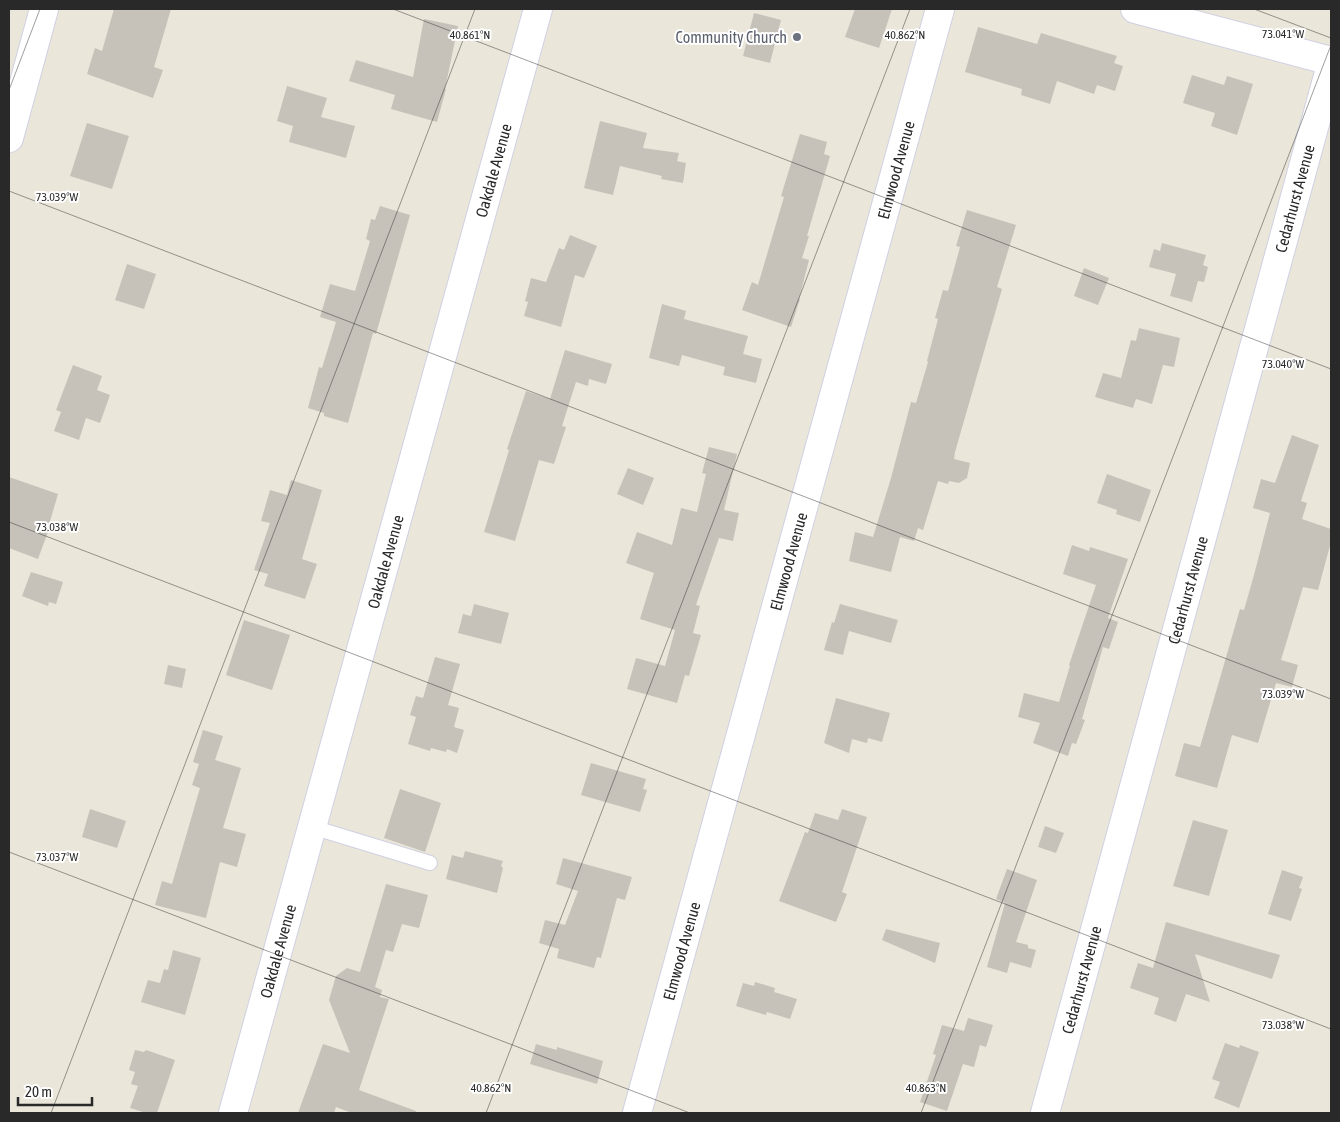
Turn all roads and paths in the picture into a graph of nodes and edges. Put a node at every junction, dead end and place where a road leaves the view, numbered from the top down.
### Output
1 (44, 9) edge
2 (538, 9) edge
3 (940, 9) edge
4 (1135, 9) edge
5 (1331, 61) edge
6 (1331, 65) edge
7 (9, 138) edge
8 (312, 827) junction
9 (430, 863) dead end
10 (233, 1113) edge
11 (636, 1113) edge
12 (1045, 1113) edge

1 - 7 street
2 - 8 street, Oakdale Avenue
3 - 11 street, Elmwood Avenue
4 - 5 street
6 - 12 street, Cedarhurst Avenue
8 - 9 lane
8 - 10 street, Oakdale Avenue

